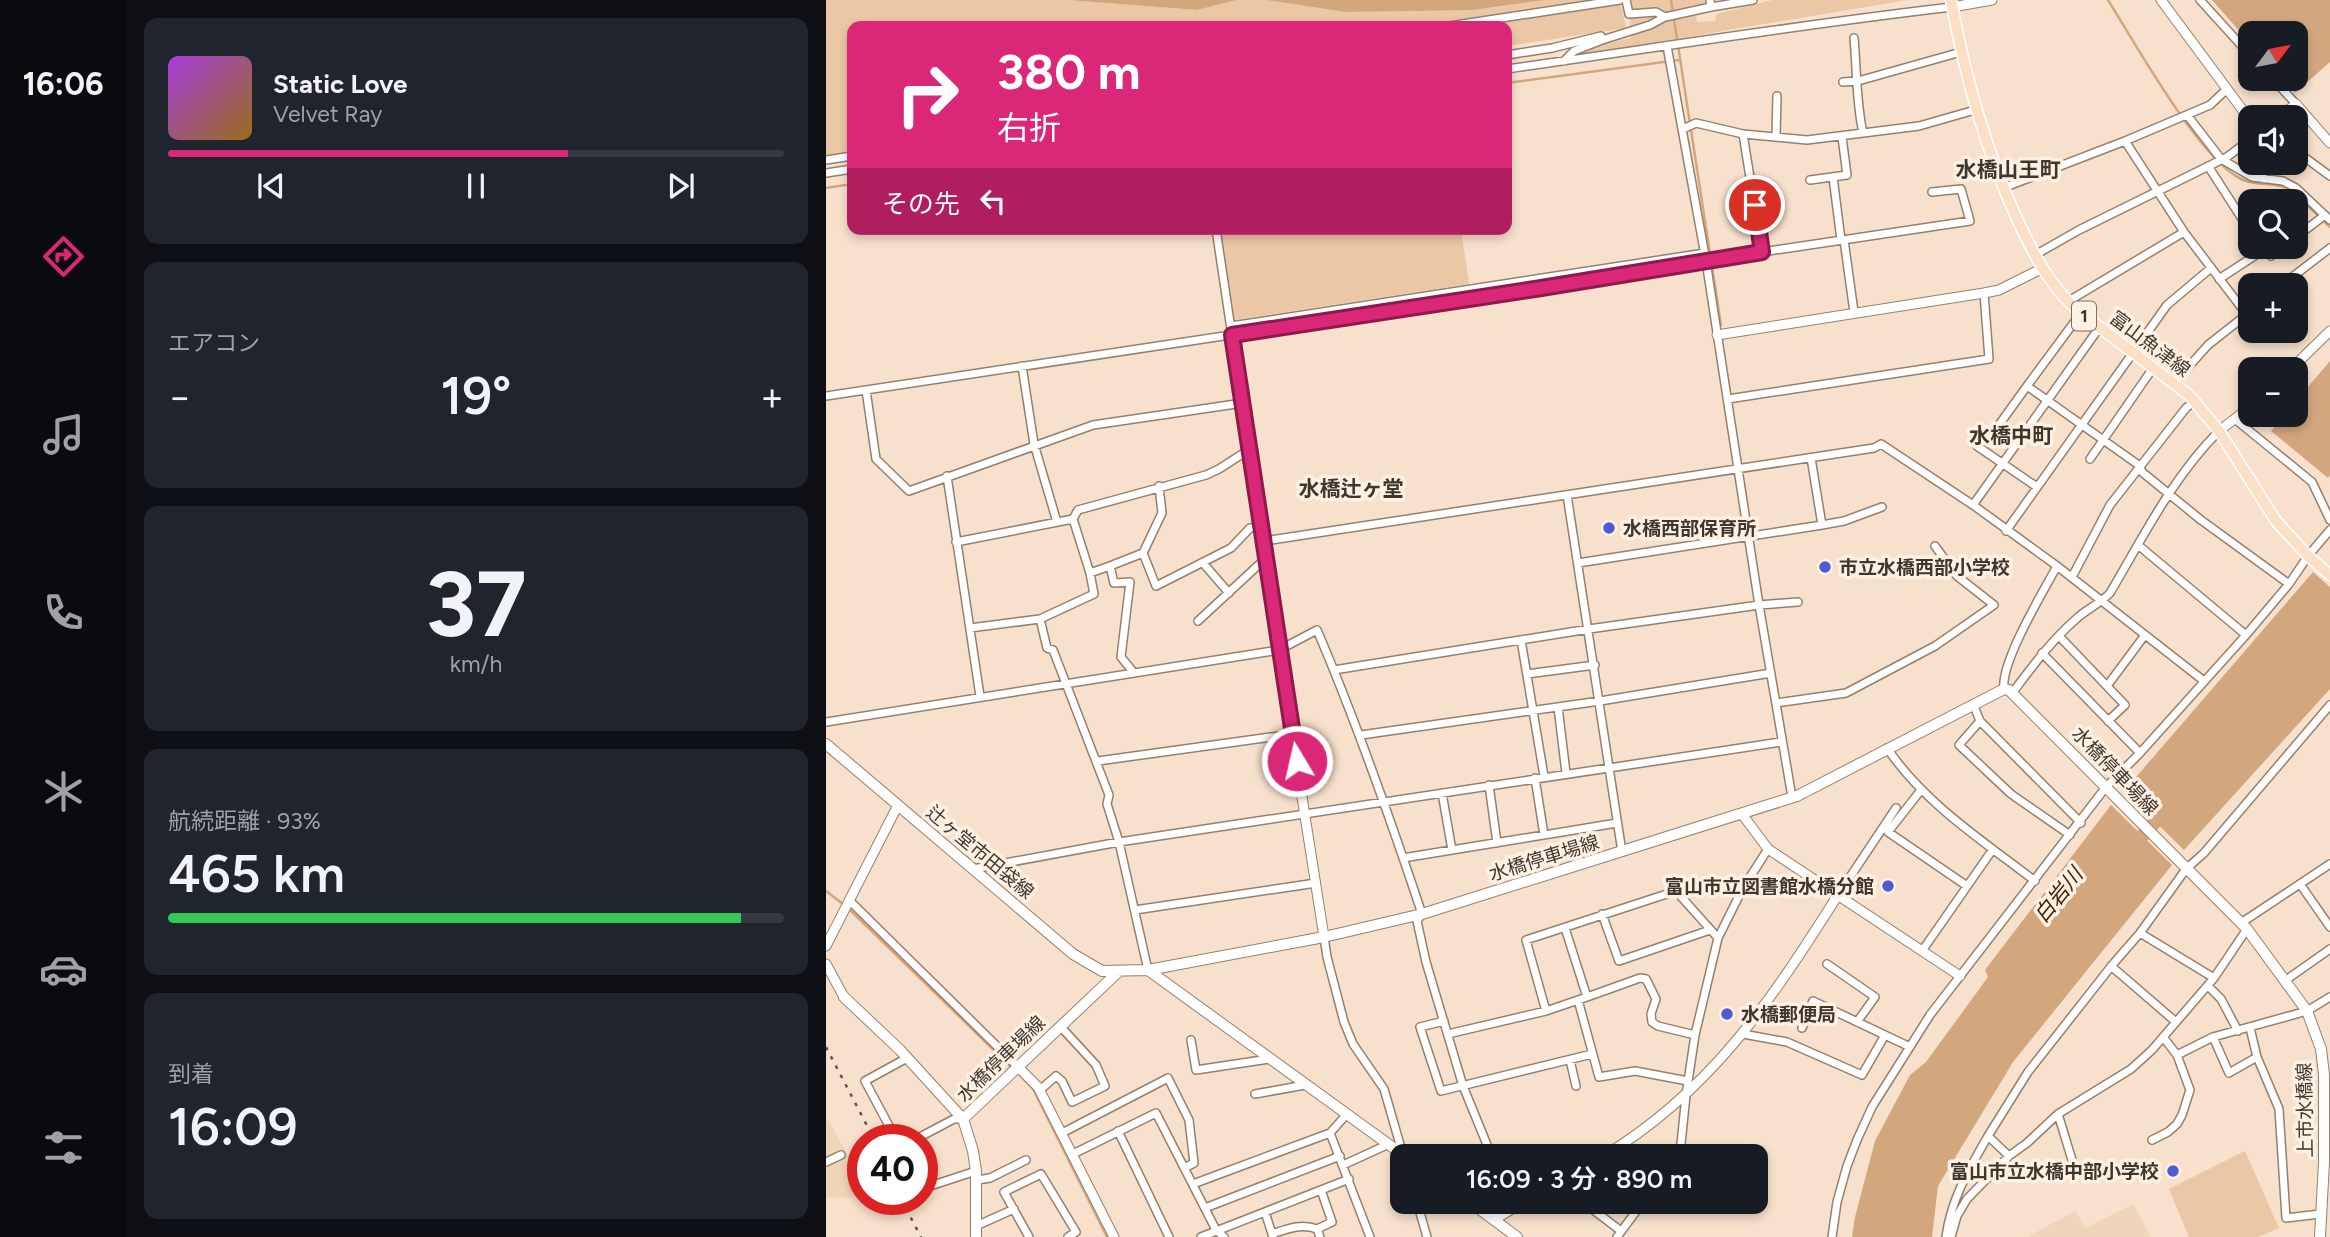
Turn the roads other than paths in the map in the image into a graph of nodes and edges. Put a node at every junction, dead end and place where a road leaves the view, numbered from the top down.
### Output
1 (1620, 0) edge
2 (1626, 0) edge
3 (1754, 0) edge
4 (1992, 0) edge
5 (2161, 0) edge
6 (2200, 0) edge
7 (1951, 3) edge
8 (1710, 4) edge
9 (1665, 17) junction
10 (1481, 21) edge
11 (1854, 38) dead end
12 (1602, 40) junction
13 (2238, 42) edge
14 (1667, 46) junction
15 (1961, 52) junction
16 (1512, 53) edge
17 (1564, 61) junction
18 (1512, 68) edge
19 (1858, 81) junction
20 (1843, 82) dead end
21 (2226, 90) junction
22 (2284, 91) edge
23 (1777, 96) dead end
24 (2295, 104) joint
25 (2238, 105) edge
26 (1975, 110) junction
27 (2187, 115) junction
28 (1683, 129) junction
29 (1863, 133) junction
30 (1743, 134) junction
31 (1776, 136) junction
32 (1842, 137) junction
33 (2125, 142) junction
34 (2330, 143) edge
35 (2238, 148) edge
36 (847, 157) edge
37 (2221, 159) junction
38 (826, 160) edge
39 (2308, 160) edge
40 (2208, 166) junction
41 (847, 170) edge
42 (826, 173) edge
43 (2263, 175) edge
44 (2330, 176) edge
45 (1833, 177) junction
46 (2264, 179) junction
47 (1810, 180) dead end
48 (2003, 188) junction
49 (2296, 188) joint
50 (2156, 191) junction
51 (1932, 192) dead end
52 (2238, 211) edge
53 (2327, 217) edge
54 (2308, 229) edge
55 (2184, 232) junction
56 (1217, 235) edge
57 (1843, 240) junction
58 (2330, 248) edge
59 (1762, 252) junction
60 (2035, 255) junction
61 (1706, 257) junction
62 (2248, 259) edge
63 (2043, 268) junction
64 (2211, 268) junction
65 (2298, 273) edge
66 (2219, 279) junction
67 (1984, 293) junction
68 (2238, 301) edge
69 (2067, 302) junction
70 (1854, 312) junction
71 (2081, 313) junction
72 (2238, 322) edge
73 (2099, 328) junction
74 (1231, 331) junction
75 (2330, 331) edge
76 (1717, 335) junction
77 (2132, 352) junction
78 (2303, 357) edge
79 (1022, 366) junction
80 (2153, 368) junction
81 (2174, 383) junction
82 (2027, 386) junction
83 (866, 390) junction
84 (826, 396) edge
85 (1728, 399) junction
86 (2048, 400) junction
87 (2194, 402) junction
88 (1243, 403) junction
89 (2236, 420) joint
90 (2082, 424) junction
91 (1996, 429) dead end
92 (2219, 431) junction
93 (2103, 439) junction
94 (1034, 444) junction
95 (1977, 446) dead end
96 (1250, 449) junction
97 (1811, 458) junction
98 (2090, 459) dead end
99 (2002, 463) junction
100 (2140, 466) junction
101 (1738, 469) junction
102 (947, 476) junction
103 (1158, 486) junction
104 (2037, 487) junction
105 (2169, 493) junction
106 (1567, 495) junction
107 (1973, 505) junction
108 (1882, 508) dead end
109 (1073, 519) junction
110 (2330, 520) edge
111 (1058, 522) junction
112 (1822, 525) junction
113 (1262, 527) junction
114 (2330, 530) edge
115 (2006, 531) junction
116 (1748, 538) junction
117 (1264, 541) junction
118 (956, 542) junction
119 (2138, 545) junction
120 (1935, 546) dead end
121 (1143, 553) junction
122 (1266, 558) junction
123 (2311, 559) junction
124 (1578, 563) junction
125 (1203, 564) junction
126 (1110, 566) junction
127 (2057, 566) junction
128 (1090, 573) junction
129 (2330, 575) edge
130 (2072, 578) junction
131 (2289, 584) junction
132 (1229, 593) junction
133 (1798, 602) dead end
134 (2101, 602) junction
135 (1759, 605) junction
136 (1040, 619) junction
137 (1198, 621) dead end
138 (970, 628) junction
139 (1589, 629) junction
140 (2145, 635) junction
141 (2246, 635) junction
142 (2059, 636) junction
143 (1521, 640) junction
144 (1279, 650) junction
145 (2042, 653) junction
146 (1595, 665) junction
147 (1334, 670) junction
148 (1134, 673) junction
149 (1771, 673) junction
150 (1527, 674) junction
151 (2204, 681) junction
152 (1066, 684) junction
153 (2107, 686) junction
154 (2009, 691) junction
155 (980, 696) junction
156 (1600, 701) junction
157 (1776, 703) junction
158 (2330, 705) edge
159 (1974, 706) junction
160 (1558, 707) junction
161 (1534, 710) junction
162 (1980, 721) junction
163 (2108, 721) junction
164 (826, 722) edge
165 (1293, 734) junction
166 (1360, 735) junction
167 (1781, 742) junction
168 (826, 744) edge
169 (1886, 748) junction
170 (2140, 753) junction
171 (1098, 761) junction
172 (1610, 766) junction
173 (1566, 773) junction
174 (1544, 776) junction
175 (1535, 778) junction
176 (1489, 785) junction
177 (1921, 790) junction
178 (2109, 791) junction
179 (1443, 793) junction
180 (1792, 797) junction
181 (1385, 803) junction
182 (898, 805) junction
183 (1896, 808) dead end
184 (1742, 814) junction
185 (1306, 815) junction
186 (1617, 823) junction
187 (2081, 823) junction
188 (1885, 830) junction
189 (1544, 835) junction
190 (2070, 835) junction
191 (1119, 842) junction
192 (1497, 843) junction
193 (1768, 849) junction
194 (1993, 849) junction
195 (1452, 850) junction
196 (1622, 852) junction
197 (1403, 858) junction
198 (2330, 864) edge
199 (2184, 867) junction
200 (972, 870) junction
201 (2035, 881) junction
202 (1316, 883) junction
203 (2300, 884) junction
204 (1967, 886) junction
205 (1838, 895) junction
206 (849, 900) junction
207 (1135, 910) junction
208 (1422, 914) junction
209 (1602, 914) junction
210 (2244, 926) junction
211 (2330, 927) edge
212 (1564, 929) junction
213 (1710, 930) junction
214 (2140, 933) junction
215 (1324, 937) junction
216 (1718, 938) junction
217 (826, 946) edge
218 (2330, 949) edge
219 (1922, 951) junction
220 (826, 964) edge
221 (1827, 964) dead end
222 (2111, 967) junction
223 (1148, 970) junction
224 (1118, 972) junction
225 (1960, 976) junction
226 (2214, 978) junction
227 (2286, 980) junction
228 (2208, 986) junction
229 (844, 997) joint
230 (1587, 997) junction
231 (2330, 997) edge
232 (1578, 1000) junction
233 (1546, 1010) junction
234 (2307, 1011) junction
235 (1444, 1021) junction
236 (1857, 1022) junction
237 (2176, 1022) junction
238 (1060, 1026) junction
239 (1802, 1028) dead end
240 (2250, 1028) junction
241 (2238, 1031) junction
242 (1448, 1034) junction
243 (1743, 1034) junction
244 (1695, 1035) junction
245 (1885, 1035) junction
246 (2162, 1037) junction
247 (2213, 1037) junction
248 (1191, 1040) dead end
249 (1908, 1046) junction
250 (1592, 1054) junction
251 (2177, 1055) junction
252 (2257, 1057) junction
253 (907, 1058) junction
254 (1269, 1059) junction
255 (1570, 1060) junction
256 (1017, 1066) junction
257 (2327, 1074) edge
258 (1688, 1081) junction
259 (1305, 1085) junction
260 (1463, 1086) junction
261 (1576, 1086) dead end
262 (1040, 1090) junction
263 (1255, 1094) dead end
264 (1686, 1095) junction
265 (1347, 1114) junction
266 (2058, 1114) junction
267 (963, 1119) junction
268 (888, 1124) edge
269 (938, 1127) edge
270 (1118, 1131) junction
271 (1062, 1133) junction
272 (1330, 1133) junction
273 (1988, 1136) junction
274 (2152, 1140) dead end
275 (1389, 1144) joint
276 (1400, 1144) edge
277 (1487, 1144) edge
278 (1621, 1144) edge
279 (1681, 1144) edge
280 (1073, 1154) junction
281 (841, 1155) dead end
282 (1340, 1156) junction
283 (2009, 1156) junction
284 (1026, 1160) dead end
285 (826, 1162) edge
286 (2327, 1162) edge
287 (1343, 1166) junction
288 (1184, 1168) junction
289 (2076, 1173) dead end
290 (976, 1176) junction
291 (1349, 1179) junction
292 (938, 1184) edge
293 (1193, 1184) junction
294 (1321, 1190) junction
295 (1205, 1208) junction
296 (1014, 1209) junction
297 (1265, 1212) junction
298 (1420, 1214) edge
299 (1486, 1214) edge
300 (1504, 1214) edge
301 (1596, 1214) edge
302 (1634, 1214) edge
303 (2320, 1214) junction
304 (1494, 1220) junction
305 (1216, 1230) junction
306 (976, 1232) edge
307 (1318, 1233) edge
308 (1619, 1234) edge
309 (2323, 1235) edge
310 (1273, 1236) edge
311 (1029, 1237) edge
312 (1068, 1237) edge
313 (1114, 1237) edge
314 (1169, 1237) edge
315 (1201, 1237) edge
316 (1224, 1237) edge
317 (1370, 1237) edge
318 (1427, 1237) edge
319 (1517, 1237) edge
320 (1832, 1237) edge
321 (1949, 1237) edge

1 - 10 street
2 - 9 street
3 - 8 street
4 - 7 street
5 - 21 street
6 - 13 street
7 - 14 street
7 - 15 main road, 富山魚津線 / 1
8 - 9 street
9 - 12 street
11 - 19 street
12 - 16 street
12 - 17 street
14 - 17 street
14 - 28 street
15 - 19 street
15 - 26 main road, 富山魚津線 / 1
17 - 18 street
19 - 20 street
19 - 29 street
21 - 25 street
21 - 27 street
22 - 24 street
23 - 31 street
24 - 34 street
26 - 29 street
26 - 48 main road, 富山魚津線 / 1
27 - 33 street
27 - 37 street
28 - 30 street
28 - 61 street
29 - 32 street
30 - 31 street
30 - 59 street
31 - 32 street
32 - 45 street
33 - 48 street
33 - 50 street
35 - 37 street
36 - 38 street
37 - 40 street
37 - 46 street
39 - 44 street
40 - 50 street
40 - 52 street
41 - 42 street
43 - 46 street
45 - 47 street
45 - 57 street
46 - 49 street
48 - 60 main road, 富山魚津線 / 1
49 - 53 street
50 - 55 street
50 - 60 street
51 - 57 street
53 - 54 street
55 - 64 street
55 - 69 street
56 - 74 street
57 - 59 street
57 - 70 street
58 - 65 street
59 - 61 street
60 - 63 main road, 富山魚津線 / 1
61 - 74 street
61 - 76 street
62 - 66 street
63 - 67 street
63 - 69 main road, 富山魚津線 / 1
64 - 66 street
64 - 77 street
66 - 68 street
67 - 70 street
67 - 85 street
69 - 71 main road, 富山魚津線 / 1
70 - 76 street
71 - 73 main road, 富山魚津線 / 1
71 - 82 street
72 - 81 street
73 - 77 main road, 富山魚津線 / 1
73 - 86 street
74 - 79 street
74 - 88 street
75 - 78 street
76 - 85 street
77 - 80 main road, 富山魚津線 / 1
77 - 90 street
79 - 83 street
79 - 94 street
80 - 81 main road, 富山魚津線 / 1
80 - 93 street
81 - 87 main road, 富山魚津線 / 1
82 - 86 street
82 - 91 street
83 - 84 street
83 - 102 street
85 - 101 street
86 - 90 street
86 - 99 street
87 - 92 main road, 富山魚津線 / 1
87 - 100 street
88 - 94 street
88 - 96 street
89 - 92 street
89 - 110 street
90 - 93 street
90 - 104 street
92 - 105 street
92 - 123 main road, 富山魚津線 / 1
93 - 98 street
93 - 100 street
94 - 102 street
94 - 111 street
95 - 99 street
96 - 103 street
96 - 113 street
97 - 101 street
97 - 107 street
97 - 112 street
99 - 104 street
99 - 107 street
100 - 105 street
100 - 130 street
101 - 106 street
101 - 116 street
102 - 118 street
103 - 109 street
103 - 121 street
104 - 115 street
105 - 119 street
105 - 131 street
106 - 117 street
106 - 124 street
107 - 115 street
108 - 112 street
109 - 111 street
109 - 128 street
111 - 118 street
112 - 116 street
113 - 117 street
113 - 125 street
114 - 123 street
115 - 127 street
116 - 124 street
116 - 135 street
117 - 122 street
118 - 138 street
119 - 134 street
119 - 141 street
120 - 157 street
121 - 125 street
121 - 126 street
122 - 132 street
122 - 144 street
123 - 129 main road, 富山魚津線 / 1
123 - 131 street
124 - 139 street
125 - 132 street
126 - 128 street
126 - 148 street
127 - 130 street
127 - 154 street
128 - 136 street
130 - 134 street
131 - 141 street
132 - 137 street
133 - 135 street
134 - 140 street
134 - 142 street
135 - 139 street
135 - 149 street
136 - 138 street
136 - 152 street
138 - 155 street
139 - 143 street
139 - 146 street
140 - 151 street
140 - 153 street
141 - 151 street
142 - 145 street
142 - 153 street
143 - 147 street
143 - 150 street
144 - 147 street
144 - 148 street
144 - 165 street
145 - 154 street
145 - 163 street
146 - 150 street
146 - 156 street
147 - 166 street
148 - 152 street
149 - 156 street
149 - 157 street
150 - 161 street
151 - 170 street
152 - 155 street
152 - 171 street
153 - 163 street
154 - 159 main road, 水橋停車場線
154 - 178 main road, 水橋停車場線
155 - 164 street
156 - 160 street
156 - 172 street
157 - 167 street
158 - 199 street
159 - 162 street
159 - 169 main road, 水橋停車場線
160 - 161 street
160 - 173 street
161 - 166 street
161 - 174 street
162 - 187 street
162 - 190 street
163 - 170 street
165 - 171 street
165 - 185 street
166 - 181 street
167 - 172 street
167 - 180 street
168 - 182 main road, 辻ヶ堂市田袋線
169 - 177 street
169 - 180 main road, 水橋停車場線
170 - 178 street
171 - 191 street
172 - 173 street
172 - 186 street
173 - 174 street
174 - 175 street
175 - 176 street
175 - 189 street
176 - 179 street
176 - 192 street
177 - 188 street
177 - 194 street
178 - 187 street
178 - 199 main road, 水橋停車場線
179 - 181 street
179 - 195 street
180 - 184 main road, 水橋停車場線
181 - 185 street
181 - 197 street
182 - 200 main road, 辻ヶ堂市田袋線
182 - 206 street
183 - 188 street
184 - 193 street
184 - 196 main road, 水橋停車場線
185 - 191 street
185 - 202 street
186 - 189 street
186 - 196 street
187 - 190 street
188 - 204 street
188 - 205 street
189 - 192 street
190 - 201 street
191 - 200 street
191 - 207 street
192 - 195 street
193 - 205 street
193 - 216 street
194 - 201 street
194 - 204 street
195 - 197 street
196 - 208 main road, 水橋停車場線
197 - 208 street
198 - 203 street
199 - 210 main road, 水橋停車場線
199 - 214 street
200 - 224 main road, 辻ヶ堂市田袋線
201 - 225 street
202 - 207 street
202 - 215 street
203 - 210 street
203 - 211 street
204 - 219 street
205 - 219 street
205 - 243 street
206 - 217 street
206 - 256 street
207 - 223 street
208 - 215 main road, 水橋停車場線
208 - 235 street
209 - 212 street
209 - 213 street
209 - 213 street
210 - 226 street
210 - 227 main road, 上市水橋線
212 - 230 street
212 - 233 street
213 - 216 street
214 - 222 street
214 - 226 street
215 - 223 main road, 水橋停車場線
215 - 276 street
216 - 244 street
218 - 227 street
219 - 225 street
220 - 229 street
221 - 236 street
222 - 237 street
222 - 273 street
223 - 224 main road, 水橋停車場線
223 - 254 main road
224 - 238 main road, 水橋停車場線
225 - 249 street
226 - 228 street
227 - 234 main road, 上市水橋線
228 - 237 street
228 - 241 street
229 - 253 main road, 水橋停車場線
230 - 232 street
230 - 244 street
231 - 234 street
232 - 233 street
232 - 250 street
233 - 242 street
234 - 240 street
234 - 257 main road, 上市水橋線
235 - 242 street
235 - 260 street
236 - 239 street
236 - 245 street
237 - 246 street
238 - 256 main road, 水橋停車場線
238 - 262 street
240 - 241 street
240 - 252 street
241 - 247 street
242 - 260 street
243 - 245 street
243 - 264 street
244 - 258 street
245 - 249 street
246 - 251 street
246 - 266 street
247 - 251 street
247 - 252 street
248 - 254 street
249 - 320 street
250 - 255 street
250 - 258 street
251 - 274 street
252 - 303 street
253 - 267 main road, 水橋停車場線
253 - 268 street
254 - 259 main road
255 - 260 street
255 - 261 street
256 - 262 street
256 - 267 main road, 水橋停車場線
257 - 286 main road, 上市水橋線
258 - 264 street
259 - 263 street
259 - 265 main road
260 - 277 street
262 - 271 street
264 - 278 street
264 - 279 street
265 - 272 street
265 - 275 main road
266 - 283 street
266 - 289 street
267 - 269 street
267 - 290 main road
270 - 280 street
270 - 288 street
270 - 314 street
271 - 280 street
271 - 288 street
272 - 282 street
272 - 293 street
273 - 283 street
273 - 321 street
275 - 287 street
280 - 313 street
281 - 285 street
282 - 287 street
282 - 295 street
283 - 321 street
284 - 290 street
286 - 303 main road, 上市水橋線
287 - 291 street
288 - 293 street
290 - 292 street
290 - 306 main road
291 - 294 street
291 - 317 street
293 - 295 street
294 - 297 street
294 - 307 street
295 - 305 street
296 - 306 street
296 - 311 street
296 - 312 street
297 - 305 street
297 - 310 street
298 - 318 street
299 - 304 main road
300 - 304 street
301 - 308 street
302 - 308 street
303 - 309 main road, 上市水橋線
304 - 319 main road
305 - 315 street
305 - 316 street
307 - 310 street

